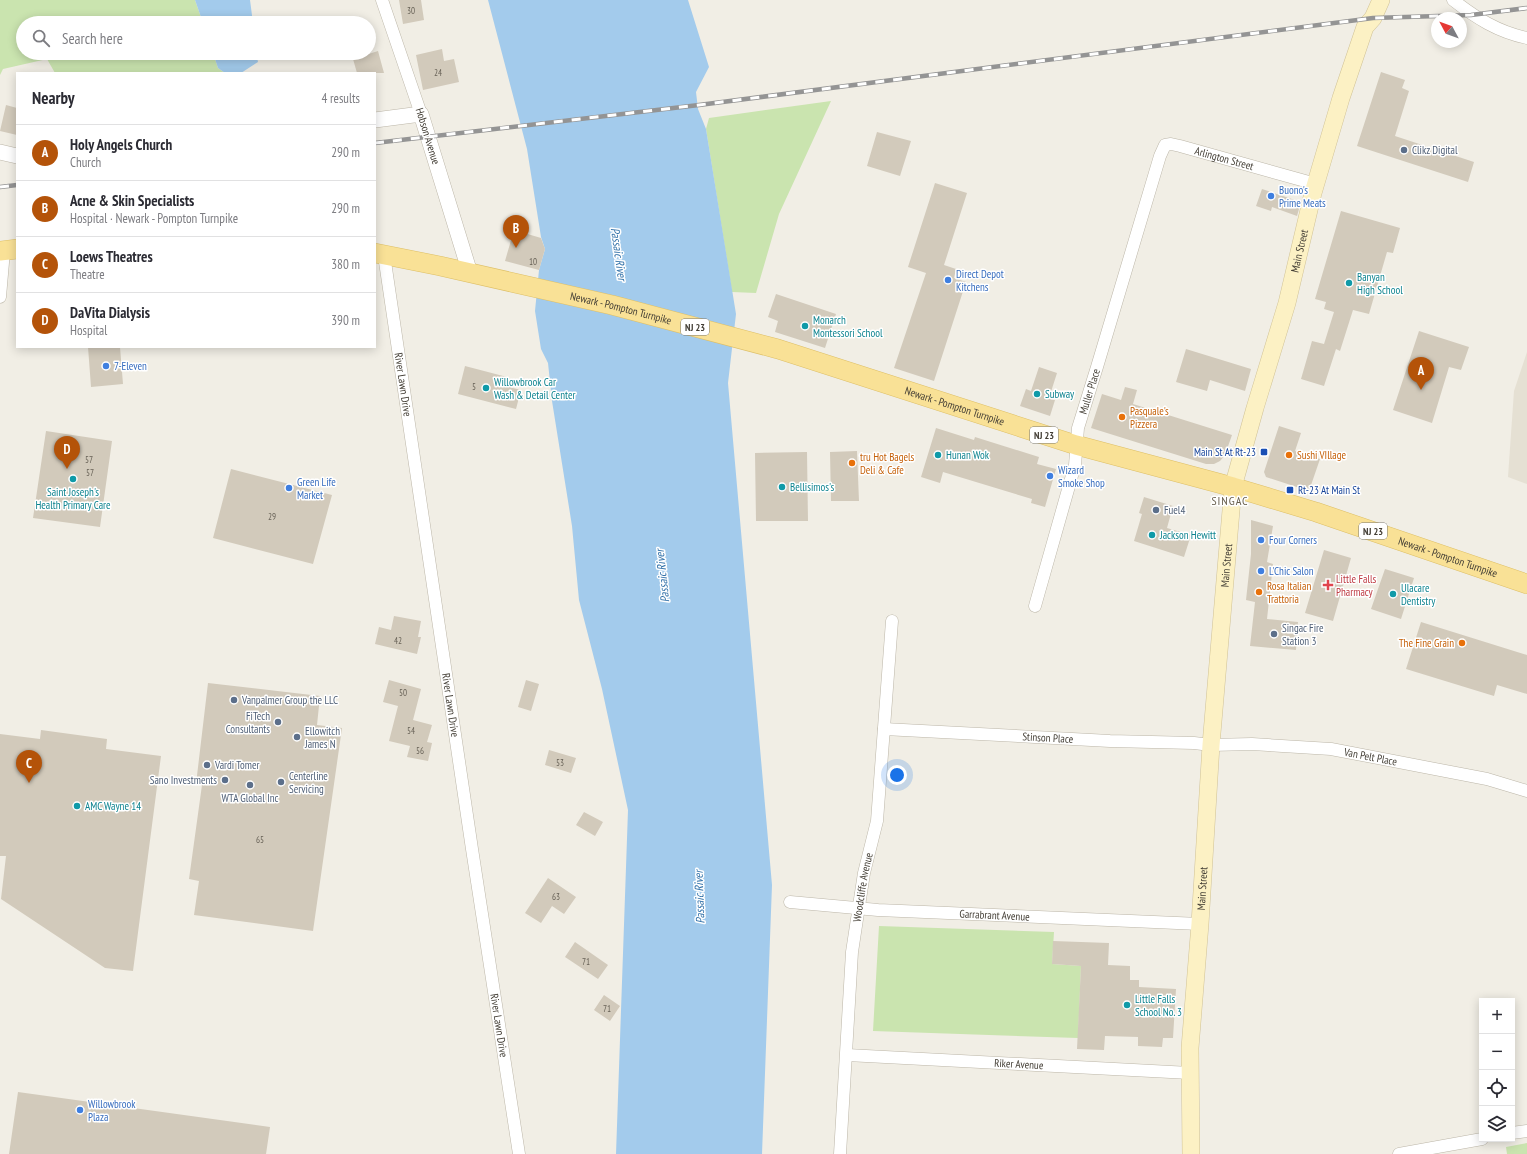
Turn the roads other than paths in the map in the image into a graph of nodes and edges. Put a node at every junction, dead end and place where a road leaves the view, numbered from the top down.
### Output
1 (382, 0) edge
2 (1453, 0) edge
3 (1377, 1) edge
4 (1527, 38) edge
5 (421, 114) junction
6 (376, 120) edge
7 (0, 152) edge
8 (16, 156) edge
9 (1154, 178) joint
10 (1316, 184) junction
11 (7, 250) edge
12 (380, 254) edge
13 (470, 273) junction
14 (0, 297) edge
15 (1076, 445) junction
16 (1234, 487) junction
17 (1527, 584) edge
18 (1035, 606) dead end
19 (892, 620) dead end
20 (884, 729) junction
21 (1211, 745) junction
22 (1527, 791) edge
23 (790, 902) dead end
24 (859, 908) junction
25 (1200, 924) junction
26 (847, 1055) junction
27 (1190, 1073) junction
28 (1527, 1131) edge
29 (1515, 1133) edge
30 (1479, 1140) edge
31 (519, 1154) edge
32 (840, 1154) edge
33 (1191, 1154) edge
34 (1399, 1154) edge

1 - 5 street, Hobson Avenue
2 - 4 street
3 - 10 main road, Main Street
5 - 6 street
5 - 13 street, Hobson Avenue
7 - 8 street
9 - 10 street, Arlington Street
9 - 15 street, Muller Place
10 - 16 main road, Main Street
11 - 14 street
12 - 13 main road, Newark - Pompton Turnpike / NJ 23
12 - 31 street, River Lawn Drive
13 - 15 main road, Newark - Pompton Turnpike / NJ 23
15 - 16 main road, Newark - Pompton Turnpike / NJ 23
15 - 18 street, Muller Place
16 - 17 main road, Newark - Pompton Turnpike / NJ 23
16 - 21 main road, Main Street
19 - 20 street, Woodcliffe Avenue
20 - 21 street, Stinson Place
20 - 24 street, Woodcliffe Avenue
21 - 22 street, Van Pelt Place
21 - 25 main road, Main Street
23 - 24 street, Garrabrant Avenue
24 - 25 street, Garrabrant Avenue
24 - 26 street, Woodcliffe Avenue
25 - 27 main road, Main Street
26 - 27 street, Riker Avenue
26 - 32 street, Woodcliffe Avenue
27 - 33 main road, Main Street
28 - 29 street
30 - 34 street

